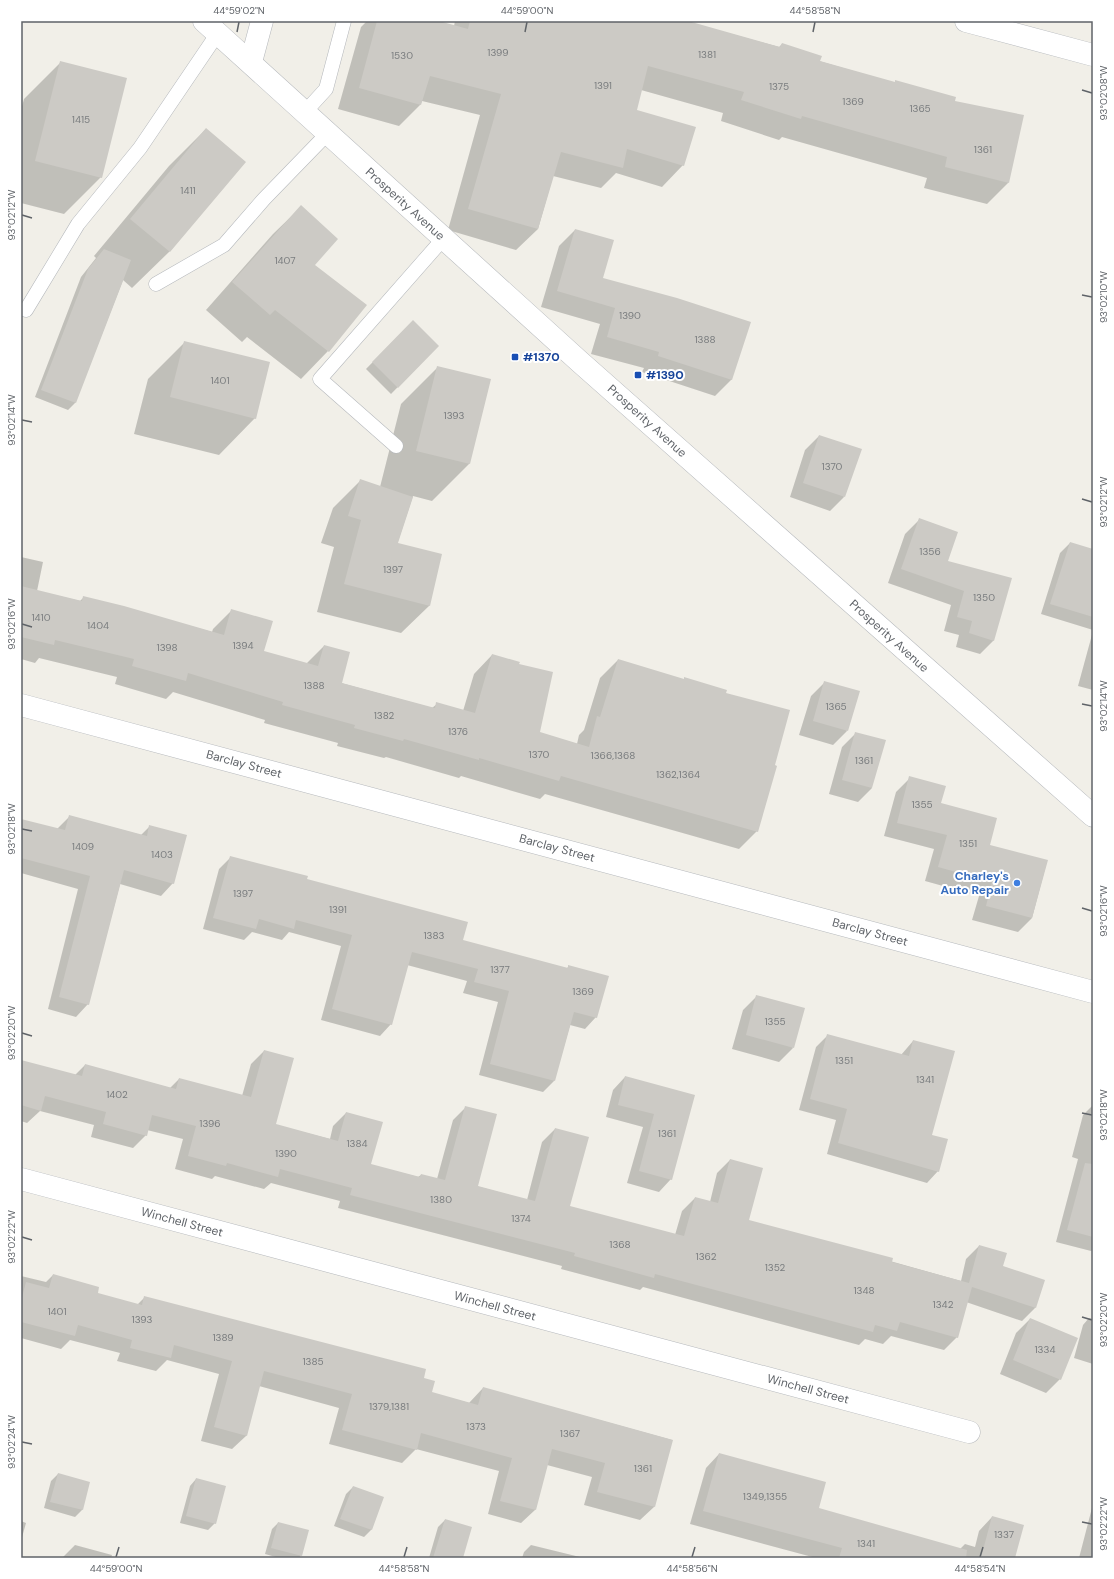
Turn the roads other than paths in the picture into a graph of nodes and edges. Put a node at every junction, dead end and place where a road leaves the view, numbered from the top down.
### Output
1 (262, 21) edge
2 (344, 21) edge
3 (966, 21) edge
4 (211, 27) edge
5 (1093, 55) edge
6 (251, 62) junction
7 (305, 112) junction
8 (328, 133) junction
9 (443, 239) junction
10 (156, 284) dead end
11 (26, 310) dead end
12 (396, 446) dead end
13 (21, 705) edge
14 (1093, 816) edge
15 (1093, 992) edge
16 (21, 1179) edge
17 (968, 1432) dead end

1 - 6 street
2 - 7 lane
3 - 5 street
4 - 6 street, Prosperity Avenue
4 - 11 lane
6 - 7 street, Prosperity Avenue
7 - 8 street, Prosperity Avenue
8 - 9 street, Prosperity Avenue
8 - 10 lane
9 - 12 lane
9 - 14 street, Prosperity Avenue
13 - 15 street, Barclay Street
16 - 17 street, Winchell Street

